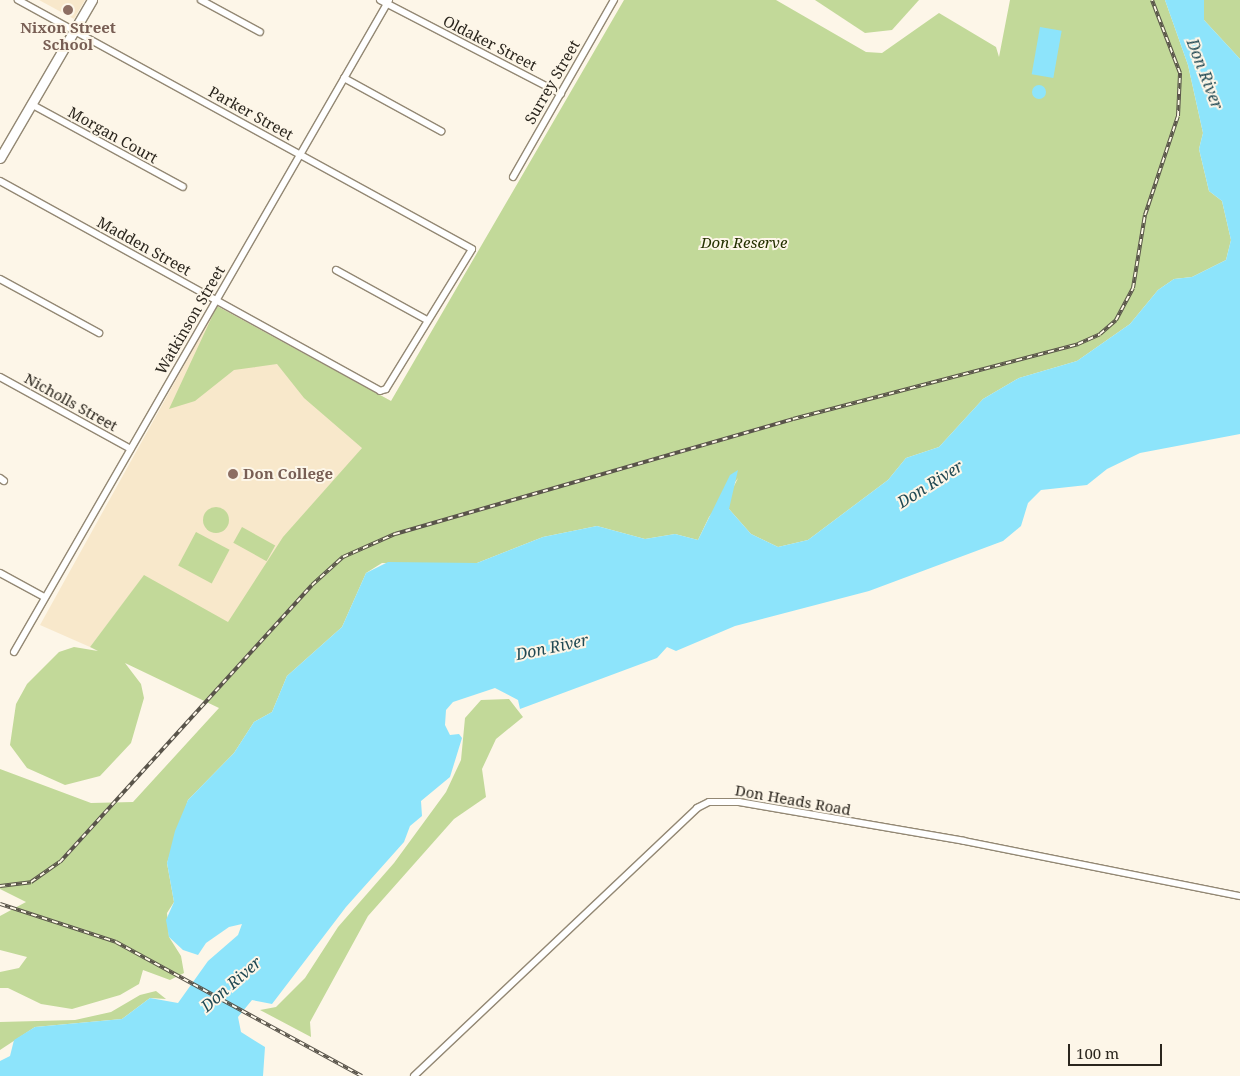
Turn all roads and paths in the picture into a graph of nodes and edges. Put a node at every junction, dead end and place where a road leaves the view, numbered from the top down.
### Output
1 (18, 0) edge
2 (92, 0) edge
3 (201, 0) edge
4 (614, 0) edge
5 (385, 1) edge
6 (74, 30) junction
7 (260, 32) dead end
8 (344, 78) junction
9 (561, 94) junction
10 (31, 104) junction
11 (441, 131) dead end
12 (299, 154) junction
13 (0, 158) edge
14 (513, 177) dead end
15 (0, 182) edge
16 (183, 187) dead end
17 (336, 270) dead end
18 (0, 280) edge
19 (216, 300) junction
20 (427, 320) junction
21 (98, 332) dead end
22 (0, 377) edge
23 (131, 449) junction
24 (0, 573) edge
25 (44, 597) junction
26 (14, 652) dead end
27 (1240, 896) edge
28 (414, 1076) edge

1 - 6 street, Parker Street
2 - 6 street
3 - 7 street
4 - 9 street, Surrey Street
5 - 8 street, Watkinson Street
5 - 9 street, Oldaker Street
6 - 10 street
6 - 12 street, Parker Street
8 - 11 street
8 - 12 street, Watkinson Street
9 - 14 street, Surrey Street
10 - 13 street
10 - 16 street, Morgan Court
12 - 19 street, Watkinson Street
12 - 20 street, Parker Street
15 - 19 street, Madden Street
17 - 20 street
18 - 21 street
19 - 20 street, Madden Street
19 - 23 street, Watkinson Street
22 - 23 street, Nicholls Street
23 - 25 street, Watkinson Street
24 - 25 street
25 - 26 street, Watkinson Street
27 - 28 street, Don Heads Road

